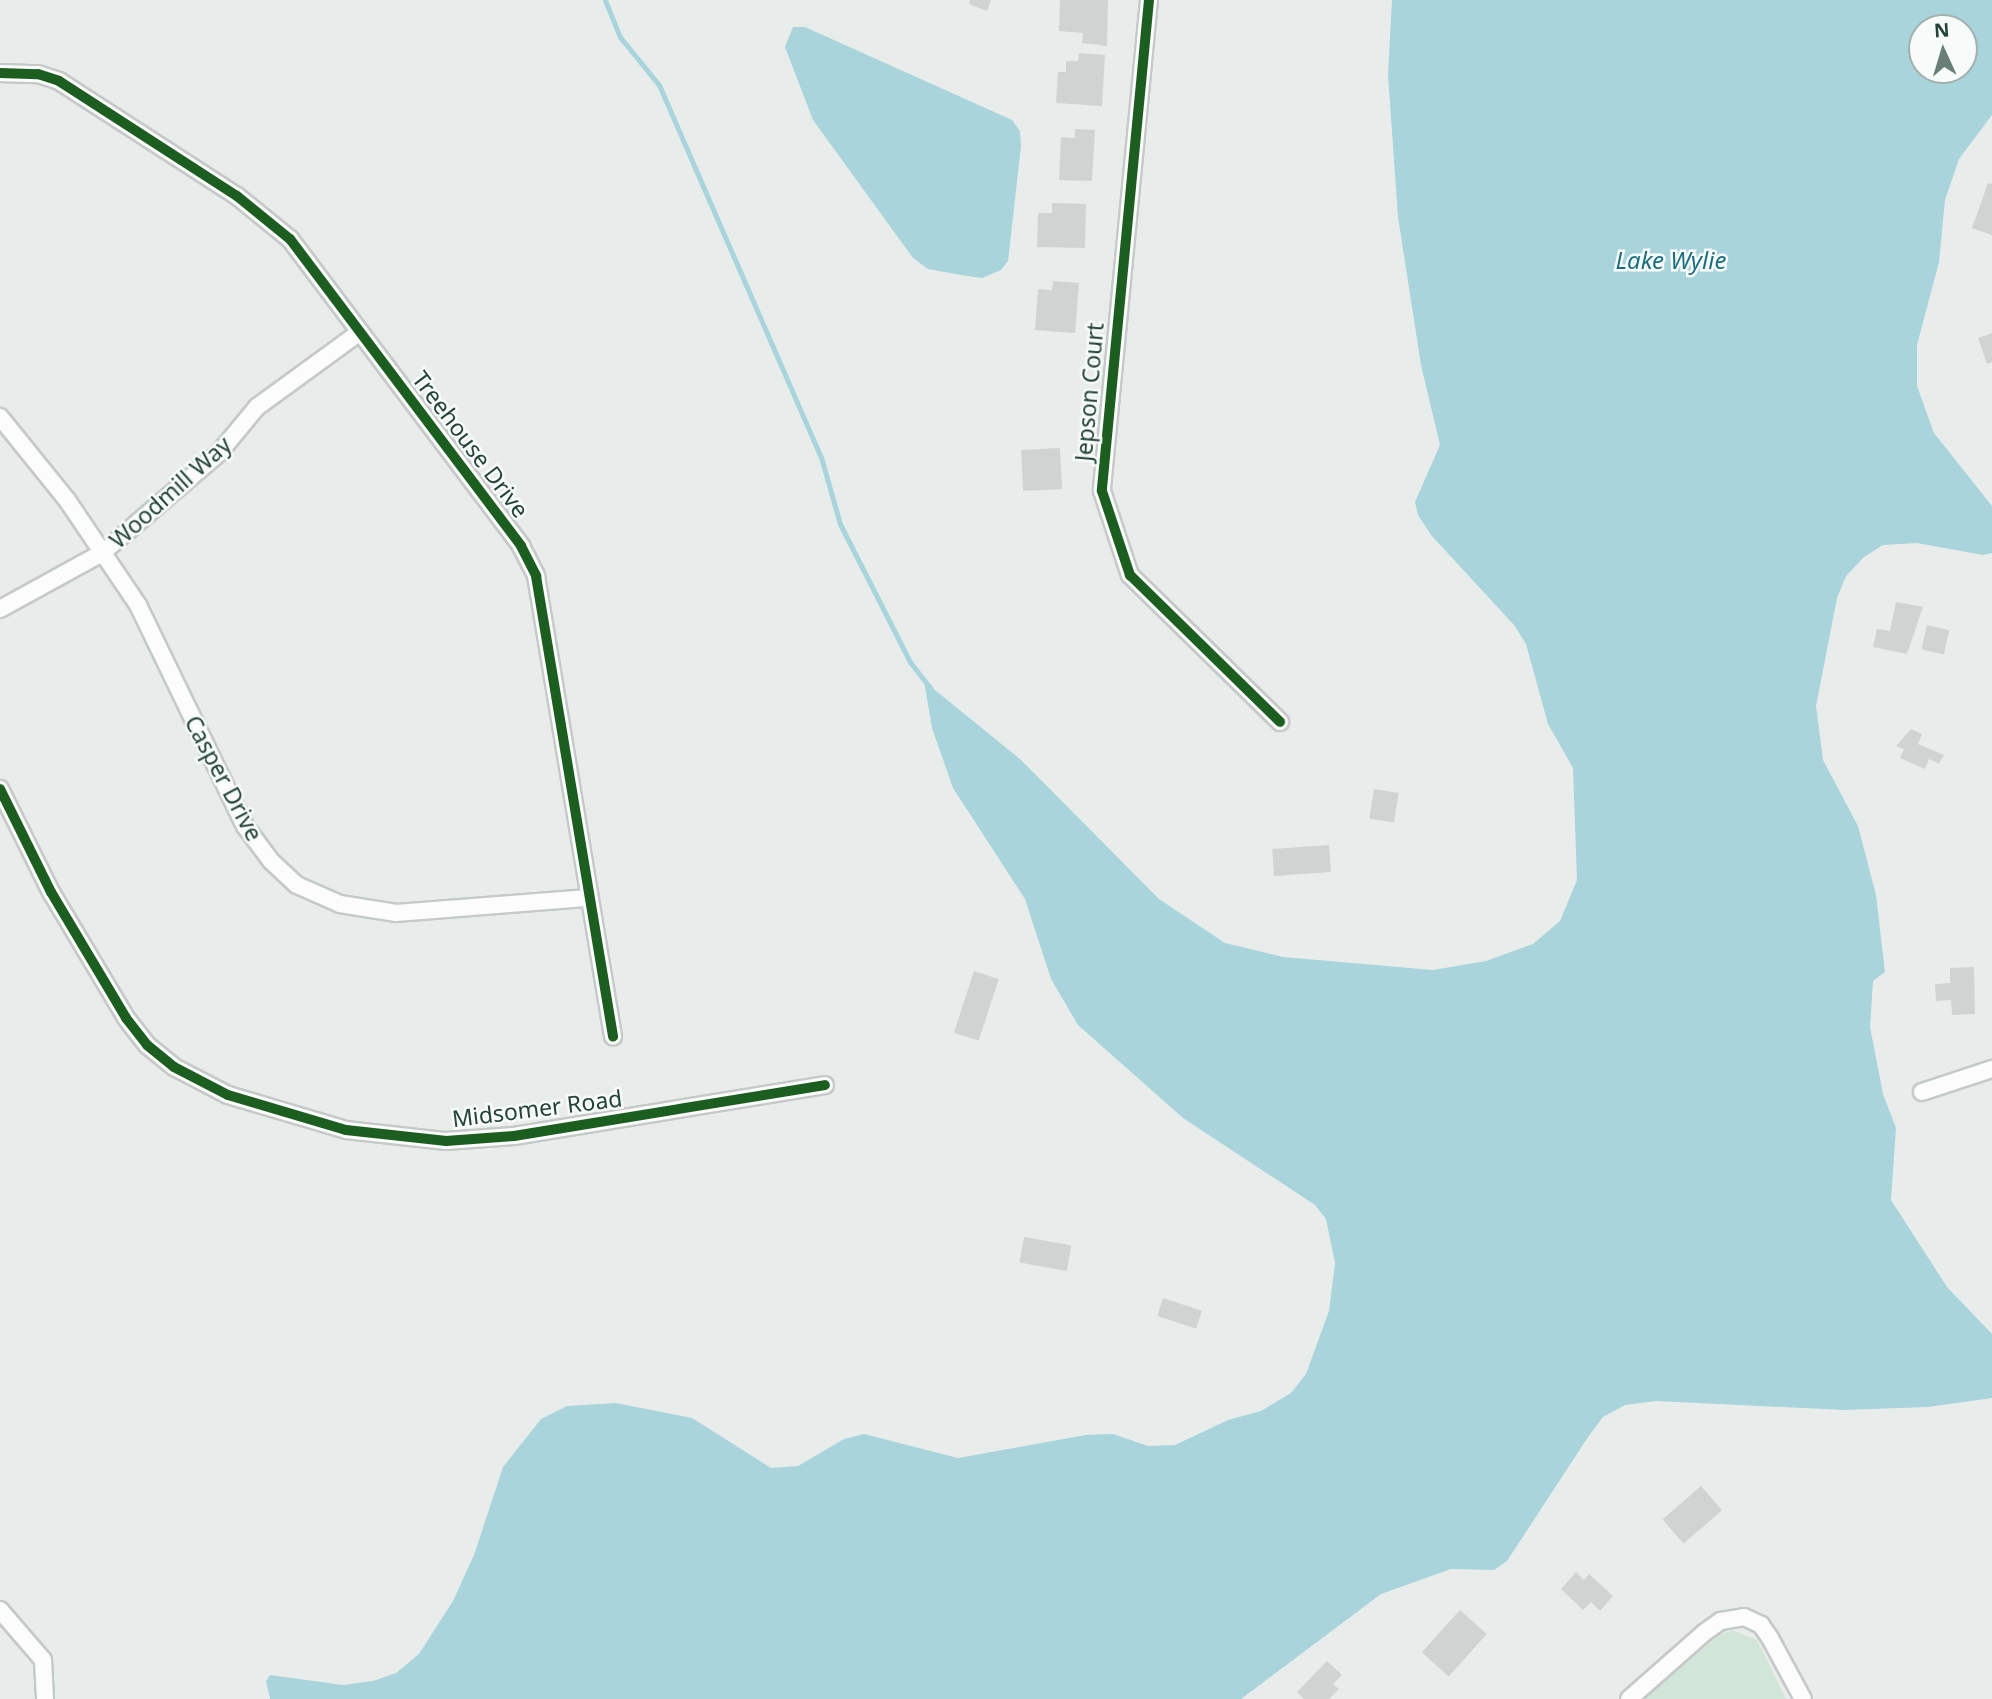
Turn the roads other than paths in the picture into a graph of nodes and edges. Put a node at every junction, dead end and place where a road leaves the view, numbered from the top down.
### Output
1 (1149, 0) edge
2 (0, 73) edge
3 (360, 332) junction
4 (0, 417) edge
5 (102, 553) junction
6 (0, 609) edge
7 (1280, 722) dead end
8 (0, 789) edge
9 (588, 898) junction
10 (613, 1037) dead end
11 (1992, 1069) edge
12 (825, 1085) dead end
13 (1922, 1092) dead end
14 (0, 1610) edge
15 (45, 1699) edge
16 (1629, 1699) edge
17 (1803, 1699) edge

1 - 7 street, Jepson Court
2 - 3 street, Treehouse Drive
3 - 5 street, Woodmill Way
3 - 9 street, Treehouse Drive
4 - 5 street, Casper Drive
5 - 6 street, Woodmill Way
5 - 9 street, Casper Drive
8 - 12 street, Midsomer Road
9 - 10 street, Treehouse Drive
11 - 13 street
14 - 15 street
16 - 17 street

